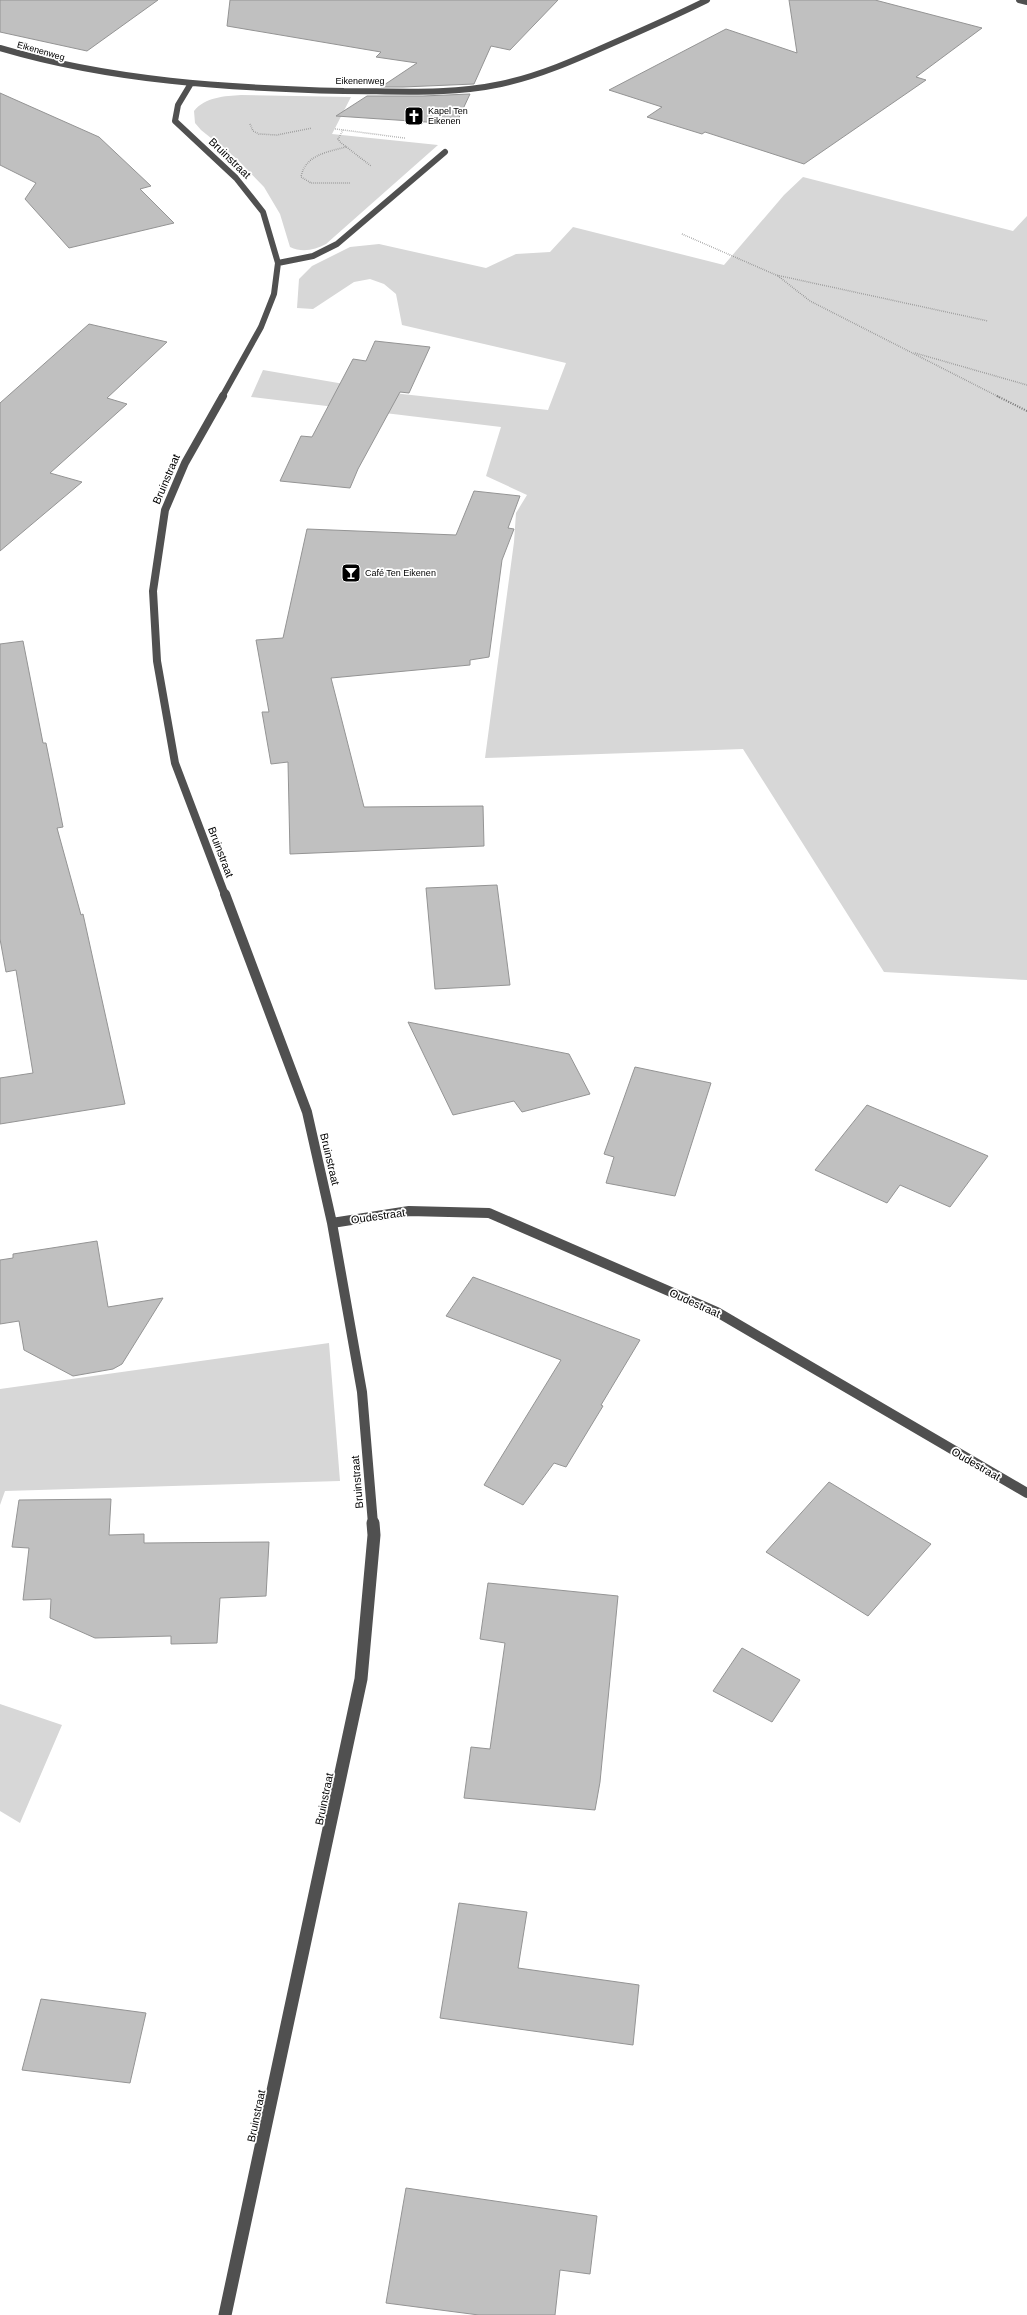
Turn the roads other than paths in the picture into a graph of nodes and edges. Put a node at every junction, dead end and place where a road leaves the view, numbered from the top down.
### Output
1 (707, 0) edge
2 (1019, 0) edge
3 (1027, 2) edge
4 (0, 48) edge
5 (190, 85) junction
6 (445, 152) dead end
7 (278, 263) junction
8 (332, 1223) junction
9 (1027, 1493) edge
10 (225, 2315) edge

1 - 5 street, Eikenenweg
2 - 3 street
4 - 5 street, Eikenenweg
5 - 7 street, Bruinstraat
6 - 7 street
7 - 8 street, Bruinstraat
8 - 9 street, Oudestraat
8 - 10 street, Bruinstraat

